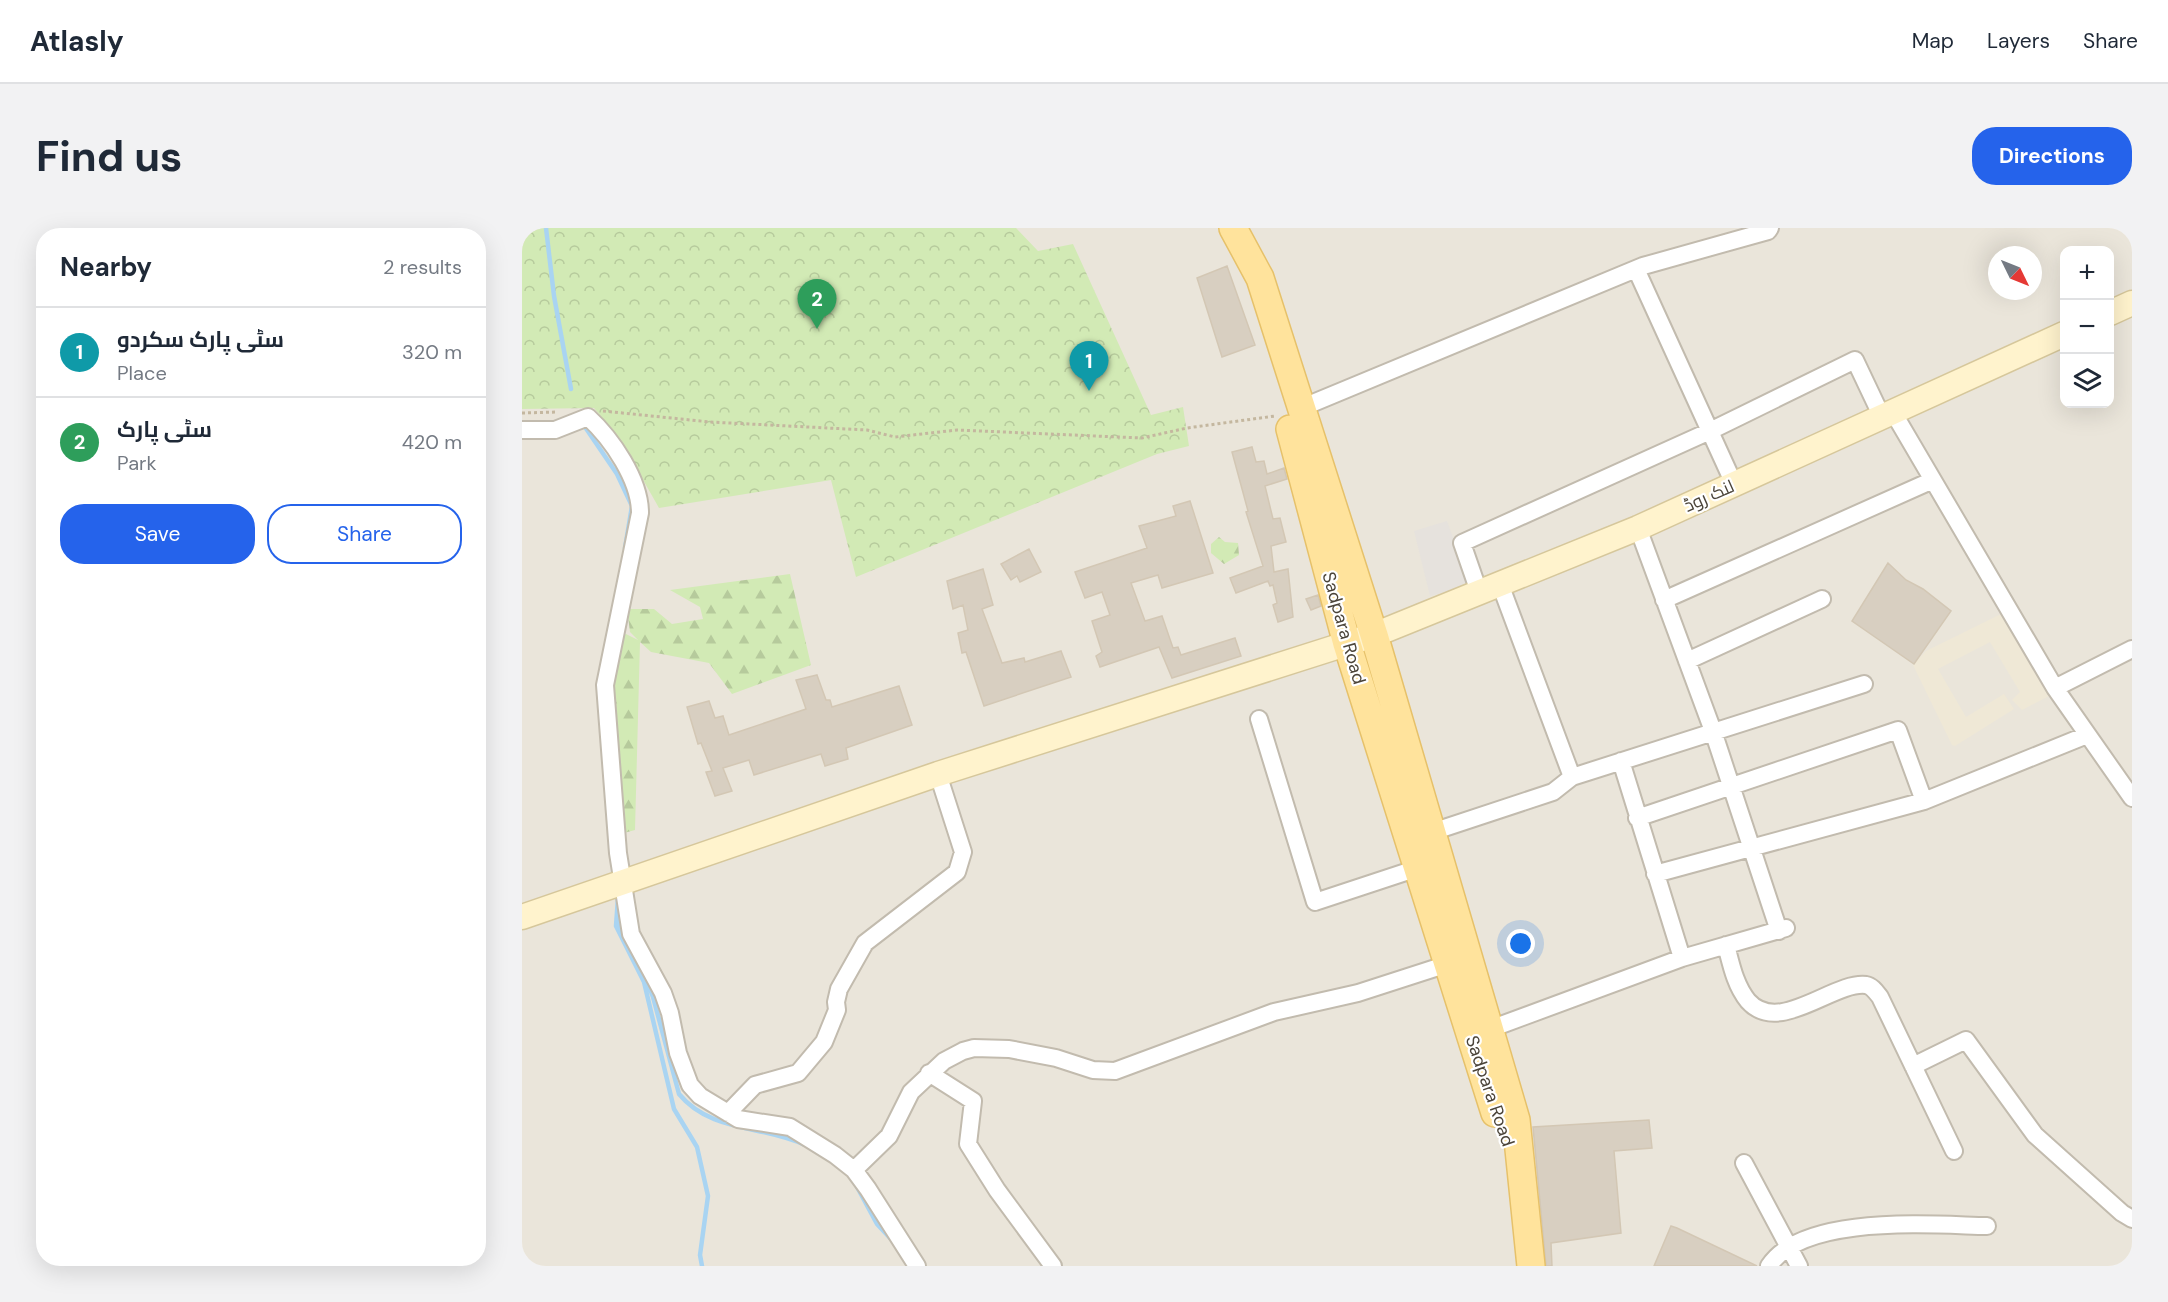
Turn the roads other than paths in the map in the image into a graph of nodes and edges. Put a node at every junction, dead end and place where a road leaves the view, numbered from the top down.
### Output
1 (1232, 228) edge
2 (1770, 228) edge
3 (1636, 269) junction
4 (2132, 303) edge
5 (2114, 311) edge
6 (2060, 336) edge
7 (1294, 411) junction
8 (1888, 415) junction
9 (522, 430) edge
10 (1710, 431) junction
11 (1933, 480) junction
12 (1734, 484) junction
13 (1638, 528) junction
14 (1489, 588) junction
15 (1822, 599) dead end
16 (1665, 600) junction
17 (1374, 635) junction
18 (1347, 644) junction
19 (2132, 649) edge
20 (1687, 661) junction
21 (1864, 684) dead end
22 (2055, 688) junction
23 (1259, 719) dead end
24 (1713, 731) junction
25 (2087, 735) junction
26 (1621, 761) junction
27 (938, 774) junction
28 (1572, 777) junction
29 (1729, 787) junction
30 (2130, 793) edge
31 (1924, 801) junction
32 (1637, 818) junction
33 (1432, 832) junction
34 (1750, 848) junction
35 (1418, 868) junction
36 (1655, 874) junction
37 (622, 882) junction
38 (522, 916) edge
39 (1726, 945) junction
40 (1682, 958) junction
41 (1458, 961) junction
42 (1490, 1029) junction
43 (1913, 1066) junction
44 (929, 1073) junction
45 (728, 1113) junction
46 (1954, 1151) dead end
47 (1744, 1163) dead end
48 (854, 1170) junction
49 (1522, 1174) junction
50 (2132, 1219) edge
51 (1987, 1226) dead end
52 (1787, 1247) junction
53 (917, 1266) edge
54 (1053, 1266) edge
55 (1531, 1266) edge
56 (1769, 1266) edge
57 (1799, 1266) edge

1 - 7 main road, Sadpara Road
2 - 3 street
3 - 7 street
3 - 10 street
4 - 5 main road
6 - 8 main road, لنک روڈ
7 - 17 main road, Sadpara Road
7 - 18 main road, Sadpara Road
8 - 10 street
8 - 11 street
8 - 12 main road, لنک روڈ
9 - 37 street
10 - 12 street
10 - 14 street
11 - 16 street
11 - 22 street
12 - 13 main road, لنک روڈ
13 - 14 main road, لنک روڈ
13 - 16 street
14 - 17 main road, لنک روڈ
14 - 28 street
15 - 20 street
16 - 20 street
17 - 18 main road, لنک روڈ
17 - 33 main road, Sadpara Road
18 - 27 main road, لنک روڈ
18 - 35 main road, Sadpara Road
19 - 22 street
20 - 24 street
21 - 24 street
22 - 25 street
23 - 35 street
24 - 26 street
24 - 29 street
25 - 30 street
25 - 31 street
26 - 28 street
26 - 32 street
27 - 37 main road, لنک روڈ
27 - 45 street
28 - 33 street
29 - 31 street
29 - 32 street
29 - 34 street
31 - 34 street
32 - 36 street
33 - 41 main road, Sadpara Road
34 - 36 street
34 - 39 street
35 - 41 main road, Sadpara Road
36 - 40 street
37 - 38 main road, لنک روڈ
37 - 45 street
39 - 40 street
39 - 43 street
40 - 42 street
41 - 42 main road, Sadpara Road
41 - 44 street
41 - 49 main road, Sadpara Road
42 - 49 main road, Sadpara Road
43 - 46 street
43 - 50 street
44 - 48 street
44 - 54 street
45 - 48 street
47 - 52 street
48 - 53 street
49 - 55 main road
51 - 52 street
52 - 56 street
52 - 57 street

